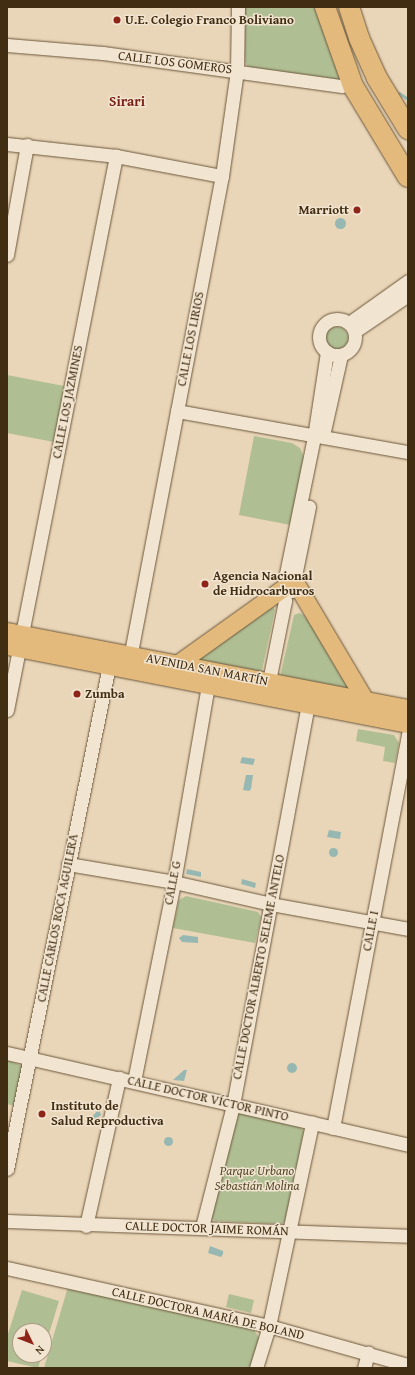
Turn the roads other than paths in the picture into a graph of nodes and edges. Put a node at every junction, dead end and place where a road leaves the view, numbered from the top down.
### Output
1 (238, 7) edge
2 (326, 7) edge
3 (349, 7) edge
4 (7, 45) edge
5 (237, 71) junction
6 (342, 86) dead end
7 (408, 129) edge
8 (7, 144) edge
9 (27, 146) junction
10 (116, 156) junction
11 (222, 176) junction
12 (408, 177) edge
13 (7, 255) edge
14 (408, 282) edge
15 (408, 295) edge
16 (352, 327) junction
17 (327, 352) junction
18 (341, 355) junction
19 (177, 411) junction
20 (318, 438) junction
21 (408, 452) edge
22 (288, 591) junction
23 (14, 640) edge
24 (129, 662) junction
25 (177, 664) junction
26 (109, 666) junction
27 (269, 681) junction
28 (208, 685) junction
29 (365, 700) junction
30 (340, 703) junction
31 (308, 705) junction
32 (408, 708) edge
33 (7, 710) edge
34 (408, 724) edge
35 (408, 734) edge
36 (68, 864) junction
37 (174, 882) junction
38 (272, 904) junction
39 (372, 922) junction
40 (408, 929) edge
41 (7, 1054) edge
42 (31, 1059) junction
43 (119, 1078) junction
44 (134, 1081) junction
45 (233, 1105) junction
46 (312, 1123) junction
47 (333, 1128) junction
48 (408, 1145) edge
49 (7, 1169) edge
50 (7, 1221) edge
51 (86, 1226) junction
52 (202, 1227) junction
53 (289, 1232) junction
54 (408, 1236) edge
55 (7, 1268) edge
56 (269, 1326) junction
57 (368, 1353) junction
58 (408, 1365) edge
59 (256, 1368) edge
60 (364, 1368) edge

1 - 5 street, CALLE LOS LIRIOS
2 - 12 highway
3 - 7 highway
4 - 5 street, CALLE LOS GOMEROS
5 - 6 street, CALLE LOS GOMEROS
5 - 11 street, CALLE LOS LIRIOS
8 - 9 street
9 - 10 street
9 - 13 street
10 - 11 street
10 - 23 street, CALLE LOS JAZMINES
11 - 19 street, CALLE LOS LIRIOS
14 - 16 street
15 - 16 street
16 - 17 street
16 - 18 street
17 - 18 street
17 - 20 street
18 - 20 street
19 - 20 street
19 - 24 street, CALLE LOS LIRIOS
20 - 21 street
20 - 22 street
22 - 25 main road
22 - 27 street
22 - 29 main road
23 - 24 main road, AVENIDA SAN MARTÍN
23 - 26 main road, AVENIDA SAN MARTÍN
23 - 33 street, CALLE LOS JAZMINES
24 - 25 main road, AVENIDA SAN MARTÍN
24 - 26 main road, AVENIDA SAN MARTÍN
24 - 28 main road, AVENIDA SAN MARTÍN
25 - 27 main road, AVENIDA SAN MARTÍN
26 - 36 street, CALLE CARLOS ROCA AGUILERA
27 - 30 main road, AVENIDA SAN MARTÍN
28 - 31 main road, AVENIDA SAN MARTÍN
28 - 37 street, CALLE G
29 - 30 main road, AVENIDA SAN MARTÍN
29 - 32 main road, AVENIDA SAN MARTÍN
30 - 31 main road, AVENIDA SAN MARTÍN
30 - 34 main road, AVENIDA SAN MARTÍN
31 - 38 street, CALLE DOCTOR ALBERTO SELEME ANTELO
35 - 39 street, CALLE I
36 - 37 street
36 - 42 street, CALLE CARLOS ROCA AGUILERA
37 - 38 street
37 - 44 street, CALLE G
38 - 39 street
38 - 45 street, CALLE DOCTOR ALBERTO SELEME ANTELO
39 - 40 street
39 - 47 street, CALLE I
41 - 42 street, CALLE DOCTOR VÍCTOR PINTO
42 - 43 street, CALLE DOCTOR VÍCTOR PINTO
42 - 49 street, CALLE CARLOS ROCA AGUILERA
43 - 44 street, CALLE DOCTOR VÍCTOR PINTO
43 - 51 street
44 - 45 street, CALLE DOCTOR VÍCTOR PINTO
45 - 46 street, CALLE DOCTOR VÍCTOR PINTO
45 - 52 street, CALLE DOCTOR ALBERTO SELEME ANTELO
46 - 47 street, CALLE DOCTOR VÍCTOR PINTO
46 - 53 street
47 - 48 street, CALLE DOCTOR VÍCTOR PINTO
50 - 51 street, CALLE DOCTOR JAIME ROMÁN
51 - 52 street, CALLE DOCTOR JAIME ROMÁN
52 - 53 street, CALLE DOCTOR JAIME ROMÁN
53 - 54 street, CALLE DOCTOR JAIME ROMÁN
53 - 56 street
55 - 56 street, CALLE DOCTORA MARÍA DE BOLAND
56 - 57 street, CALLE DOCTORA MARÍA DE BOLAND
56 - 59 street
57 - 58 street, CALLE DOCTORA MARÍA DE BOLAND
57 - 60 street

